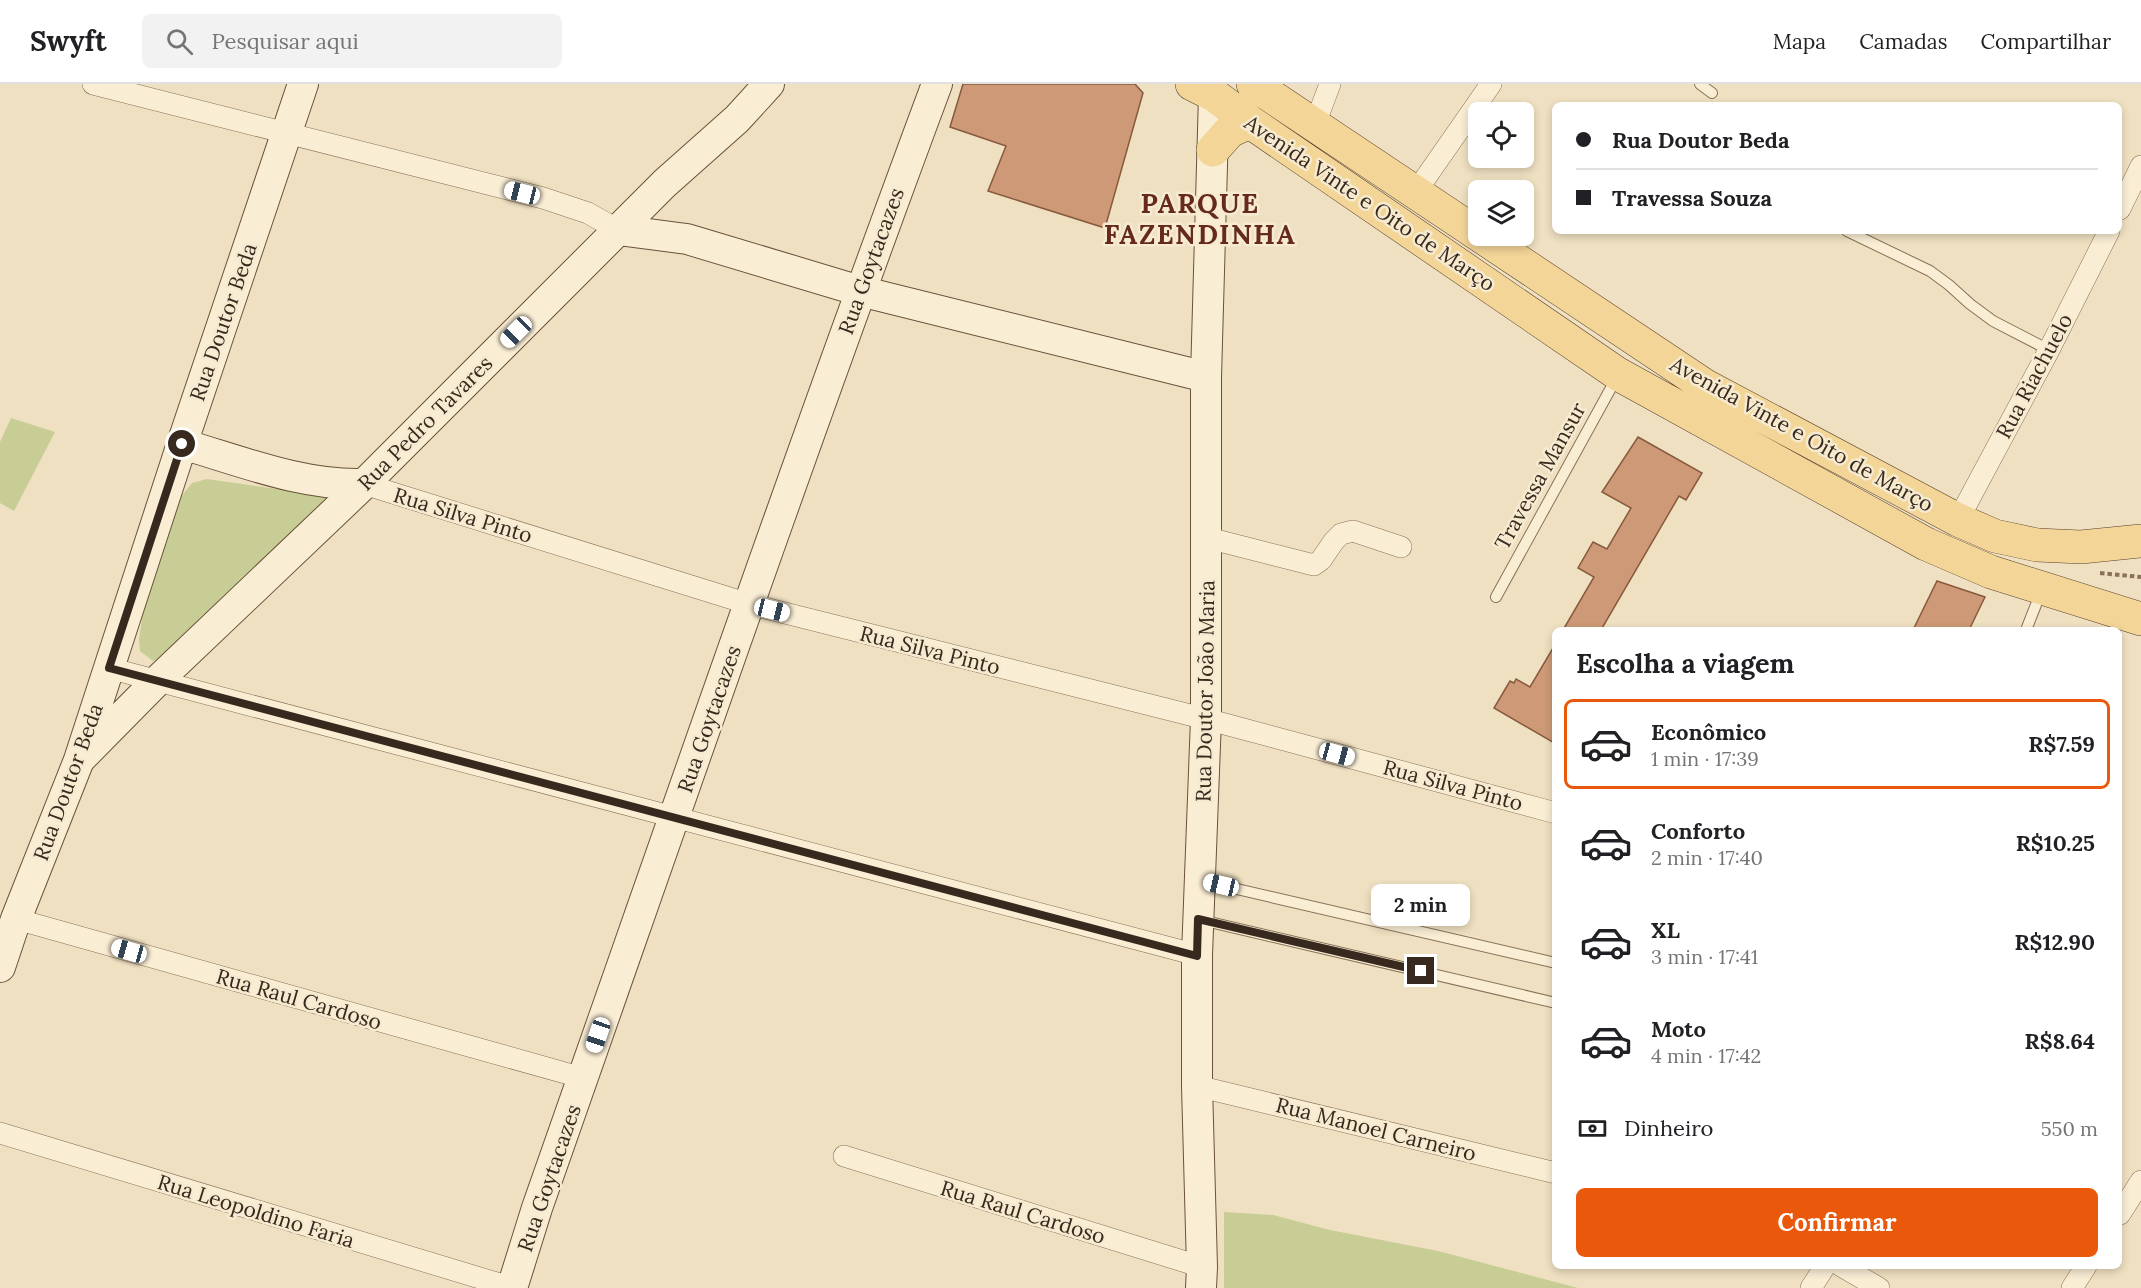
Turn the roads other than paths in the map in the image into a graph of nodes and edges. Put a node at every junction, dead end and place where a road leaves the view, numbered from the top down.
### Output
1 (93, 84) edge
2 (303, 84) edge
3 (770, 84) edge
4 (937, 84) edge
5 (1253, 84) edge
6 (1330, 84) edge
7 (1491, 84) edge
8 (1700, 84) edge
9 (1207, 88) edge
10 (1712, 93) dead end
11 (1250, 122) junction
12 (1316, 124) junction
13 (287, 133) junction
14 (1214, 150) junction
15 (2141, 166) edge
16 (665, 183) junction
17 (1415, 193) junction
18 (2122, 205) edge
19 (618, 230) junction
20 (1853, 234) edge
21 (2107, 234) edge
22 (687, 238) junction
23 (860, 291) junction
24 (2049, 350) junction
25 (1618, 374) junction
26 (1206, 377) junction
27 (182, 444) junction
28 (308, 480) junction
29 (364, 484) junction
30 (331, 515) junction
31 (1958, 520) junction
32 (1208, 538) junction
33 (2140, 541) edge
34 (1401, 547) dead end
35 (2048, 591) junction
36 (1496, 597) dead end
37 (2141, 603) edge
38 (749, 604) junction
39 (2141, 619) edge
40 (2028, 627) edge
41 (109, 668) junction
42 (158, 681) junction
43 (1206, 719) junction
44 (79, 760) junction
45 (1552, 812) edge
46 (674, 818) junction
47 (1199, 880) junction
48 (16, 919) junction
49 (1198, 919) junction
50 (1197, 956) junction
51 (1552, 962) edge
52 (0, 967) edge
53 (1552, 1002) edge
54 (583, 1078) junction
55 (1197, 1086) junction
56 (0, 1133) edge
57 (844, 1156) dead end
58 (1552, 1172) edge
59 (2141, 1181) edge
60 (2122, 1211) edge
61 (1823, 1269) edge
62 (1846, 1269) edge
63 (2084, 1269) edge
64 (1201, 1277) edge
65 (512, 1288) edge
66 (1811, 1288) edge
67 (1879, 1288) edge
68 (2072, 1288) edge

1 - 13 street
2 - 13 street, Rua Doutor Beda
3 - 16 street, Rua Pedro Tavares
4 - 23 street, Rua Goytacazes
5 - 12 main road, Avenida Vinte e Oito de Março
6 - 12 street
7 - 17 street
8 - 10 lane
9 - 11 main road, Avenida Vinte e Oito de Março
9 - 14 street, Rua Doutor João Maria
11 - 14 main road
11 - 25 main road, Avenida Vinte e Oito de Março
12 - 17 main road, Avenida Vinte e Oito de Março
13 - 19 street
13 - 27 street, Rua Doutor Beda
14 - 26 street, Rua Doutor João Maria
15 - 18 street
16 - 19 street, Rua Pedro Tavares
16 - 22 street
17 - 31 main road, Avenida Vinte e Oito de Março
19 - 22 street
19 - 29 street, Rua Pedro Tavares
20 - 24 lane
21 - 24 street, Rua Riachuelo
22 - 23 street
23 - 26 street
23 - 38 street, Rua Goytacazes
24 - 31 street, Rua Riachuelo
25 - 35 main road, Avenida Vinte e Oito de Março
25 - 36 lane, Travessa Mansur
26 - 32 street, Rua Doutor João Maria
27 - 28 street, Rua Silva Pinto
27 - 41 street, Rua Doutor Beda
28 - 29 street, Rua Silva Pinto
28 - 30 street
29 - 30 street, Rua Pedro Tavares
29 - 38 street, Rua Silva Pinto
30 - 42 street, Rua Pedro Tavares
31 - 33 main road, Avenida Vinte e Oito de Março
32 - 34 street
32 - 43 street, Rua Doutor João Maria
35 - 37 main road
35 - 39 main road, Avenida Vinte e Oito de Março
35 - 40 lane
38 - 43 street, Rua Silva Pinto
38 - 46 street, Rua Goytacazes
41 - 42 street
41 - 44 street, Rua Doutor Beda
42 - 44 street, Rua Pedro Tavares
42 - 46 street
43 - 45 street, Rua Silva Pinto
43 - 47 street, Rua Doutor João Maria
44 - 48 street, Rua Doutor Beda
46 - 50 street
46 - 54 street, Rua Goytacazes
47 - 49 street, Rua Doutor João Maria
47 - 51 lane
48 - 52 street, Rua Doutor Beda
48 - 54 street, Rua Raul Cardoso
49 - 50 street, Rua Doutor João Maria
49 - 53 lane
50 - 55 street, Rua Doutor João Maria
54 - 65 street, Rua Goytacazes
55 - 58 street, Rua Manoel Carneiro
55 - 64 street, Rua Doutor João Maria
56 - 65 street, Rua Leopoldino Faria
57 - 64 street, Rua Raul Cardoso
59 - 60 street
61 - 66 street
62 - 67 street
63 - 68 street

